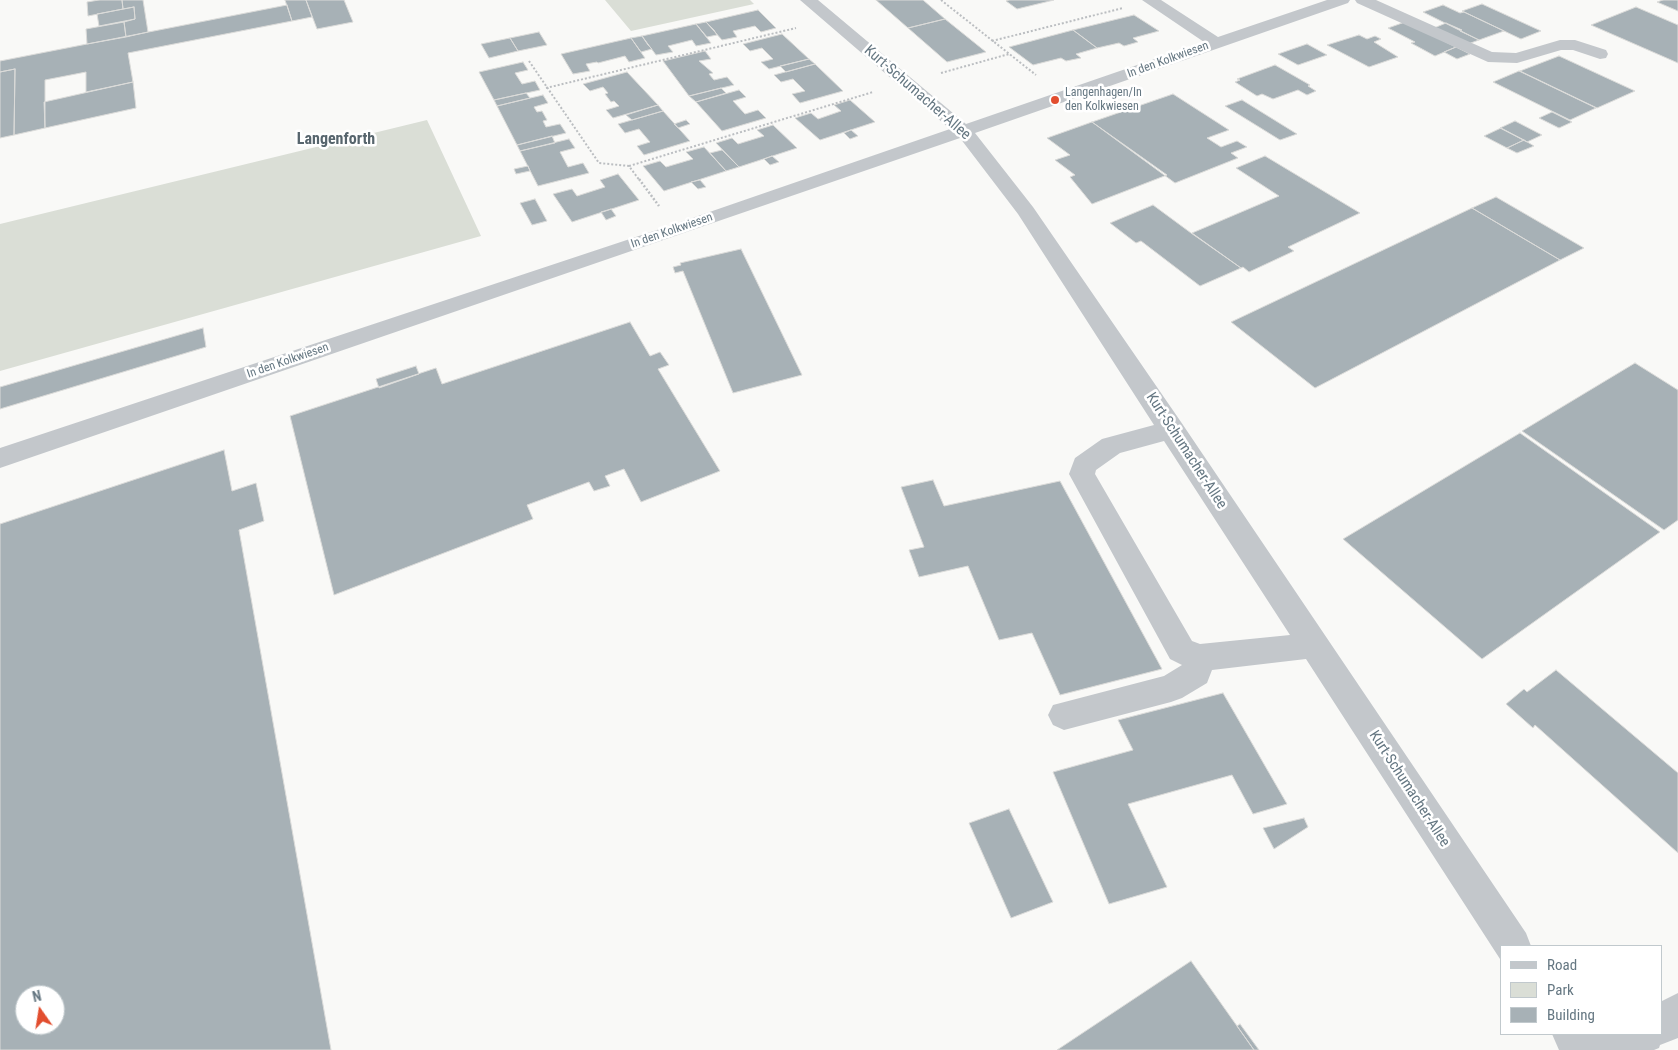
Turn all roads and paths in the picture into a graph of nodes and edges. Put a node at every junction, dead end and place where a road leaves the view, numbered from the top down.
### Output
1 (808, 0) edge
2 (941, 0) edge
3 (1150, 0) edge
4 (1342, 0) edge
5 (1363, 0) edge
6 (831, 20) junction
7 (992, 41) junction
8 (1216, 43) junction
9 (1008, 54) junction
10 (1600, 54) dead end
11 (529, 60) dead end
12 (906, 82) junction
13 (546, 88) junction
14 (1064, 97) junction
15 (964, 131) junction
16 (629, 166) junction
17 (676, 230) junction
18 (1172, 429) junction
19 (0, 458) edge
20 (1315, 645) junction
21 (1199, 658) junction
22 (1064, 715) dead end
23 (1513, 945) edge
24 (1678, 1012) edge
25 (1663, 1025) edge
26 (1572, 1035) edge
27 (1643, 1035) edge
28 (1582, 1050) edge
29 (1608, 1050) edge

1 - 6 street, Kurt-Schumacher-Allee
2 - 7 path
3 - 7 path
3 - 8 street
4 - 8 street, In den Kolkwiesen
5 - 10 street
6 - 12 street, Kurt-Schumacher-Allee
6 - 13 path
7 - 9 path
8 - 14 street, In den Kolkwiesen
9 - 12 path
9 - 14 path
11 - 13 path
12 - 15 street, Kurt-Schumacher-Allee
12 - 16 path
13 - 16 path
14 - 15 street, In den Kolkwiesen
15 - 17 street, In den Kolkwiesen
15 - 18 street, Kurt-Schumacher-Allee
16 - 17 path
17 - 19 street, In den Kolkwiesen
18 - 20 street, Kurt-Schumacher-Allee
18 - 21 street
20 - 21 street
20 - 23 street, Kurt-Schumacher-Allee
21 - 22 street
24 - 25 street
26 - 28 street
27 - 29 street

